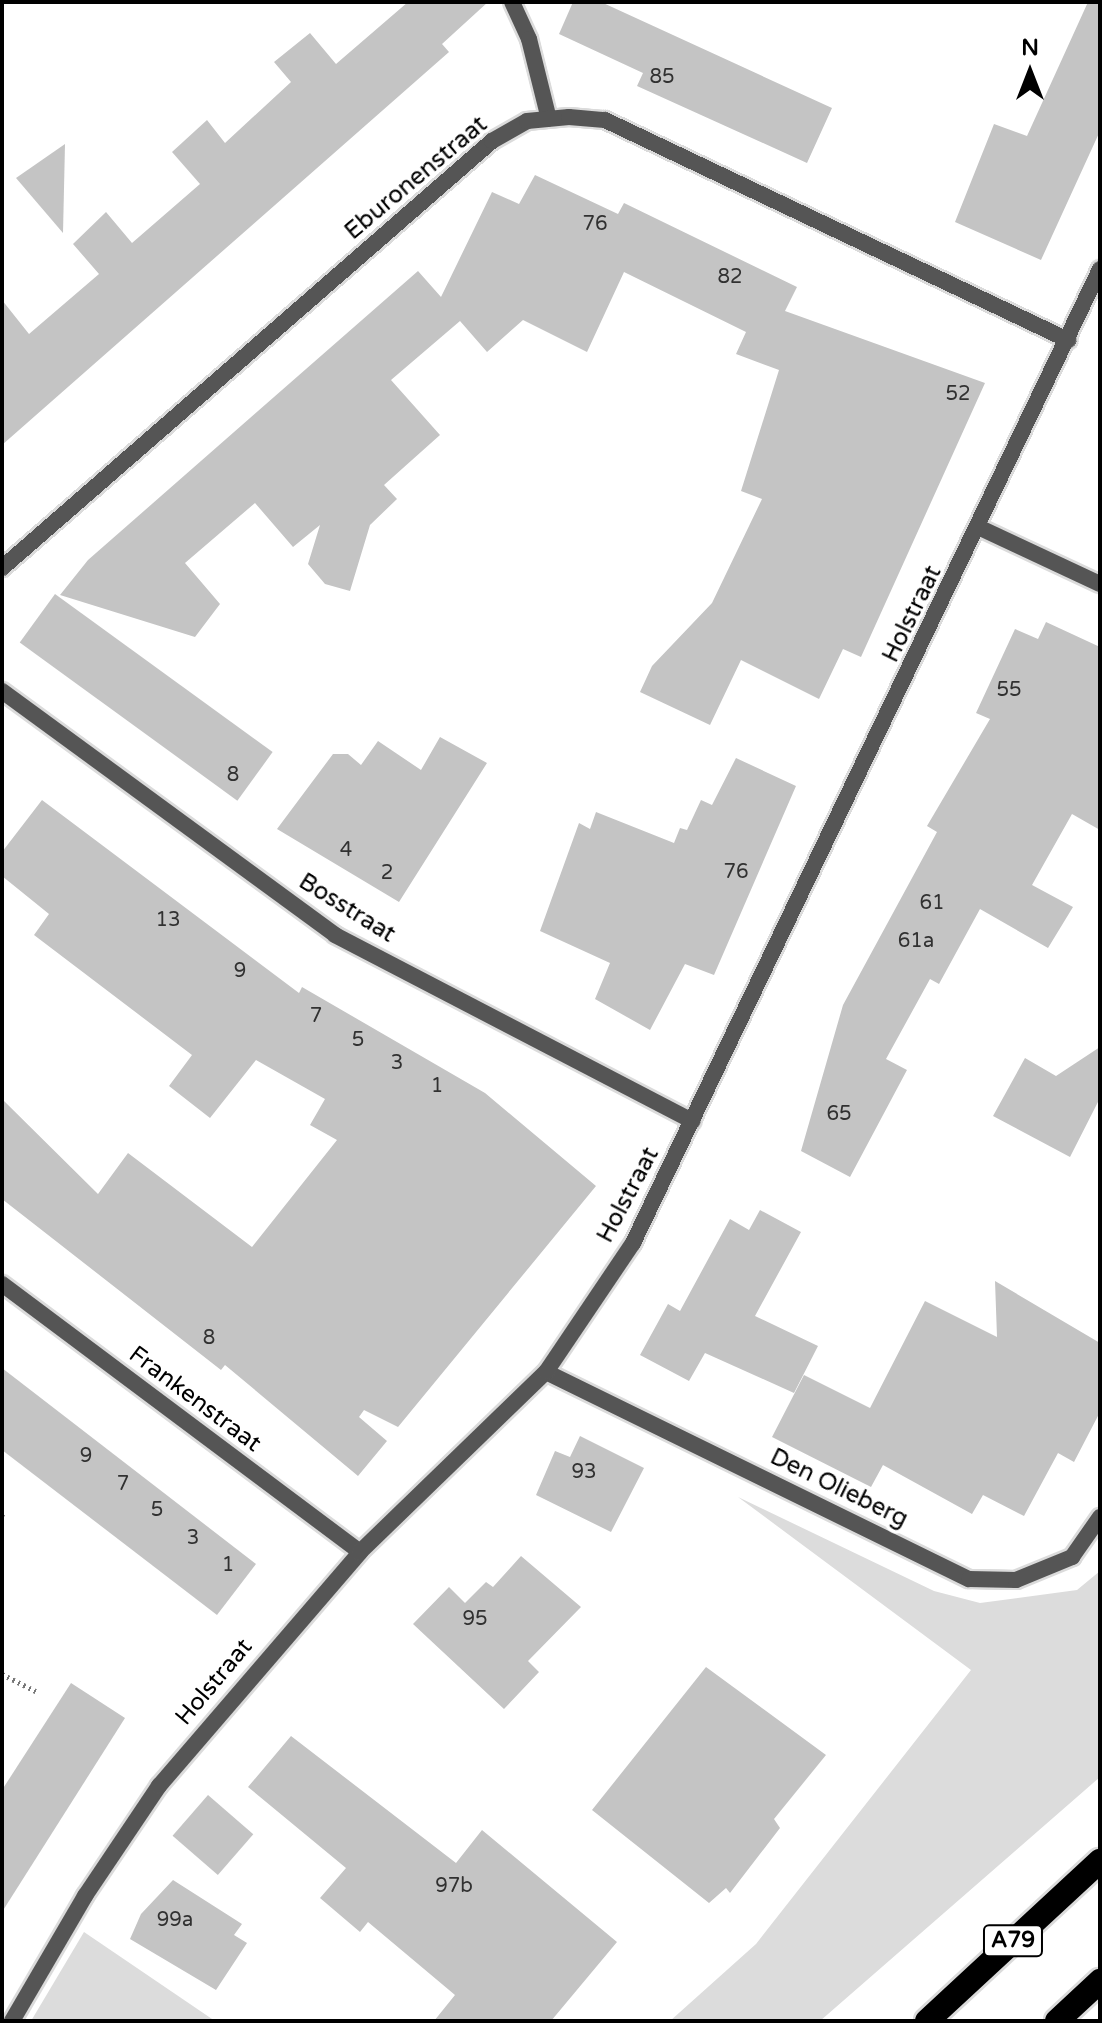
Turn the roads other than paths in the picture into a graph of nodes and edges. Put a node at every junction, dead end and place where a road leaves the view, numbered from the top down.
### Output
1 (512, 2) edge
2 (549, 119) junction
3 (1100, 269) edge
4 (1068, 340) junction
5 (980, 528) junction
6 (2, 568) edge
7 (1100, 584) edge
8 (2, 691) edge
9 (693, 1121) junction
10 (2, 1284) edge
11 (546, 1372) junction
12 (1100, 1517) edge
13 (360, 1552) junction
14 (1100, 1861) edge
15 (1100, 1981) edge
16 (12, 2021) edge
17 (927, 2021) edge
18 (1057, 2021) edge

1 - 2 street
2 - 4 street, Eburonenstraat
2 - 6 street, Eburonenstraat
3 - 4 street, Holstraat
4 - 5 street, Holstraat
5 - 7 street
5 - 9 street, Holstraat
8 - 9 street, Bosstraat
9 - 11 street, Holstraat
10 - 13 street, Frankenstraat
11 - 12 street, Den Olieberg
11 - 13 street, Holstraat
13 - 16 street, Holstraat
14 - 17 highway, A79
15 - 18 highway

